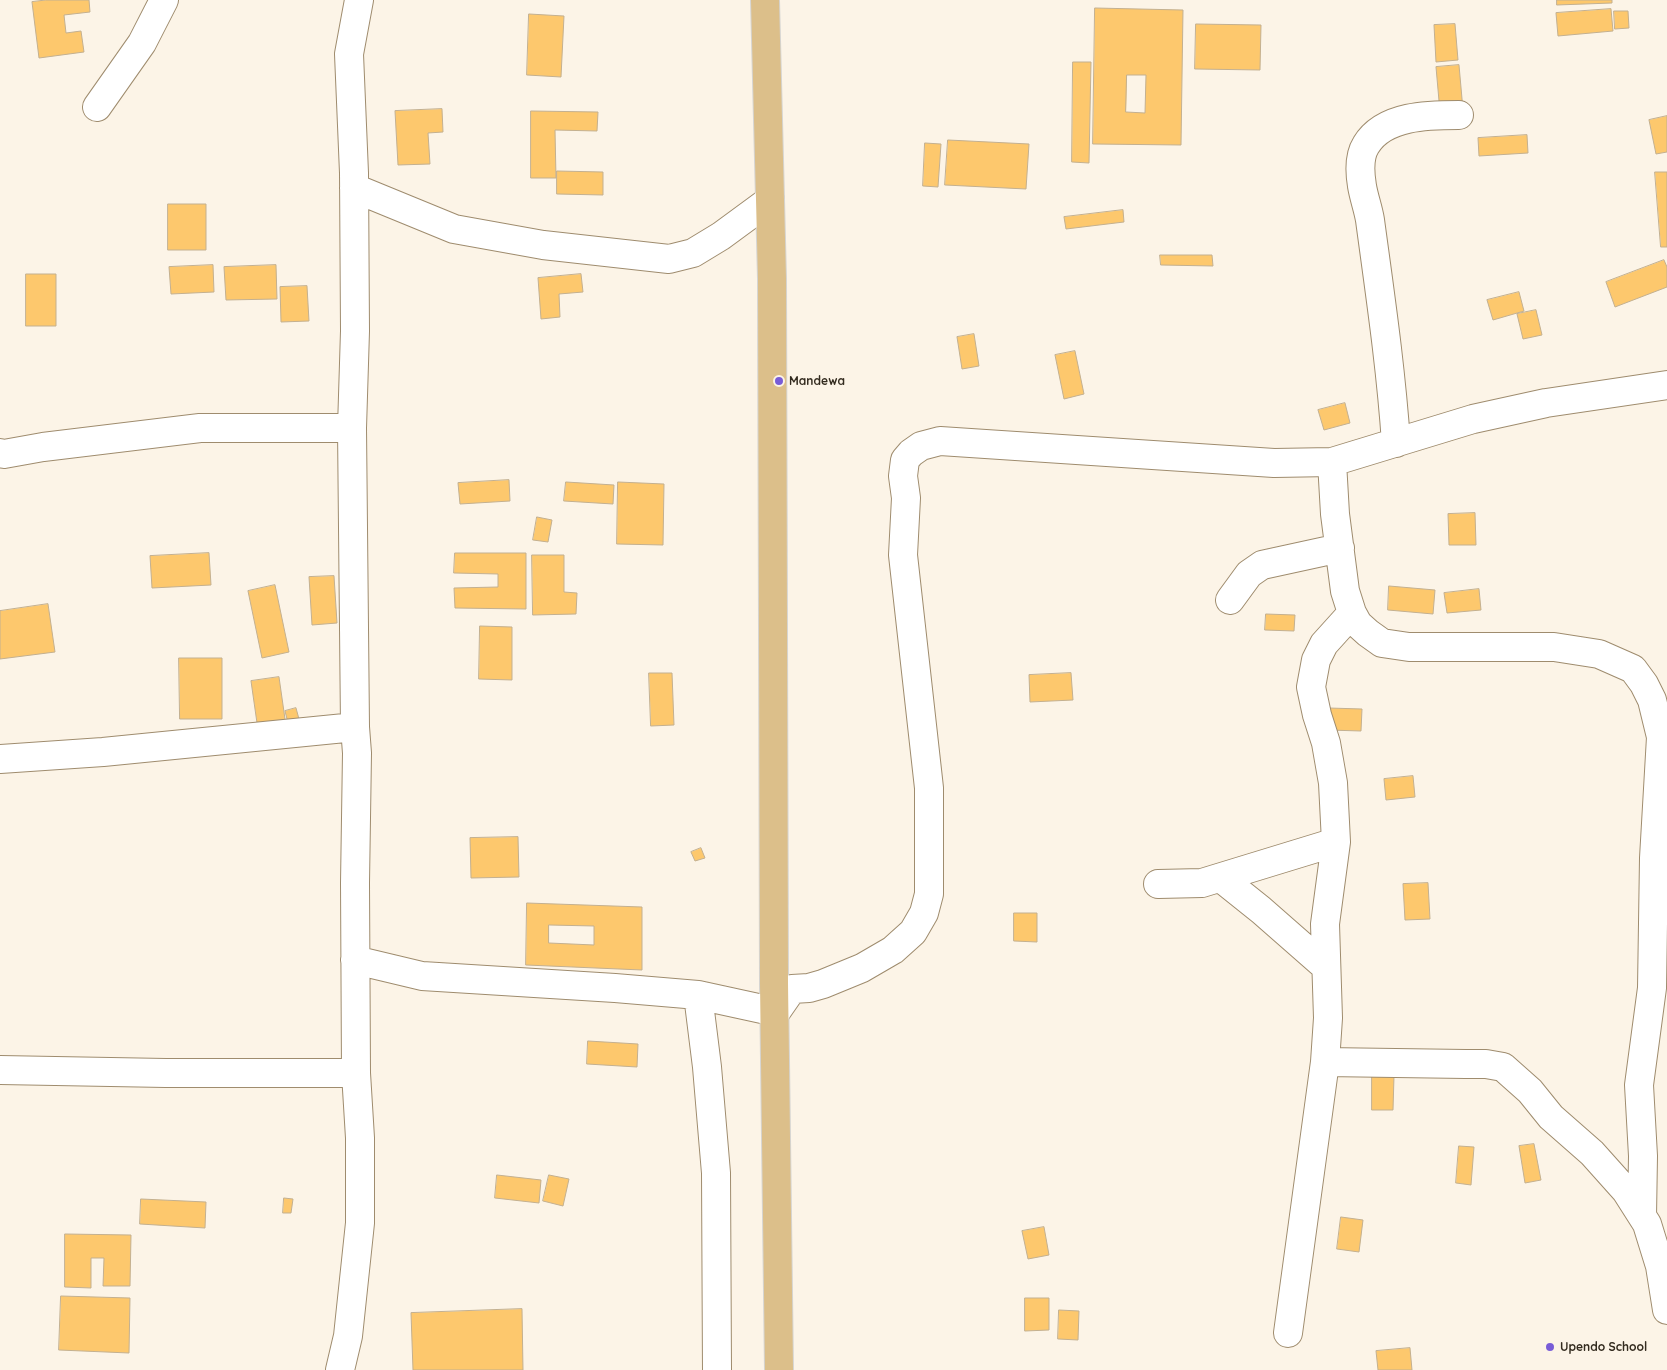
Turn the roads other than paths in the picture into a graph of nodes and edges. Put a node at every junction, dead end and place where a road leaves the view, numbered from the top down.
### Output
1 (164, 0) edge
2 (765, 0) edge
3 (355, 1) edge
4 (97, 106) dead end
5 (1459, 115) dead end
6 (354, 188) junction
7 (770, 200) junction
8 (1667, 385) edge
9 (352, 428) junction
10 (1396, 443) junction
11 (0, 453) edge
12 (1332, 462) junction
13 (1340, 548) junction
14 (1230, 600) dead end
15 (1352, 613) junction
16 (355, 727) junction
17 (1664, 757) edge
18 (0, 759) edge
19 (1336, 842) junction
20 (1221, 878) junction
21 (1158, 884) dead end
22 (355, 960) junction
23 (1326, 966) junction
24 (698, 995) junction
25 (776, 1012) junction
26 (1325, 1062) junction
27 (0, 1070) edge
28 (356, 1073) junction
29 (1642, 1216) junction
30 (1667, 1310) edge
31 (1288, 1333) dead end
32 (340, 1370) edge
33 (717, 1370) edge
34 (779, 1370) edge

1 - 4 street
2 - 7 main road
3 - 6 street
5 - 10 street
6 - 7 street
6 - 9 street
7 - 25 main road
8 - 10 street
9 - 11 street
9 - 16 street
10 - 12 street
12 - 13 street
12 - 25 street
13 - 14 street
13 - 15 street
15 - 17 street
15 - 19 street
16 - 18 street
16 - 22 street
17 - 29 street
19 - 20 street
19 - 23 street
20 - 21 street
20 - 23 street
22 - 24 street
22 - 28 street
23 - 26 street
24 - 25 street
24 - 33 street
25 - 34 main road
26 - 29 street
26 - 31 street
27 - 28 street
28 - 32 street
29 - 30 street

